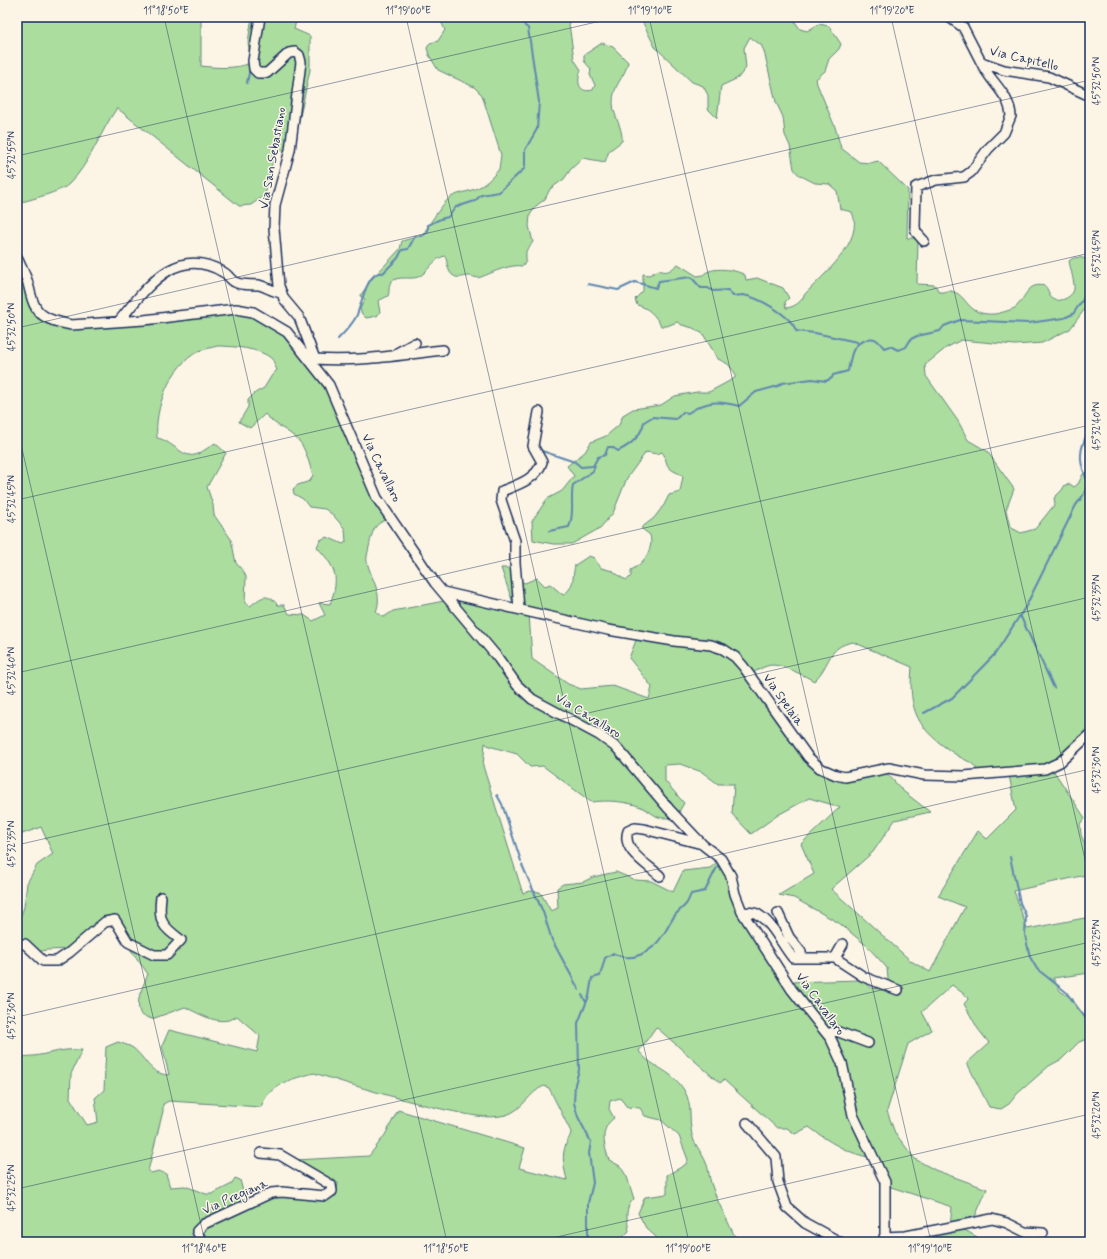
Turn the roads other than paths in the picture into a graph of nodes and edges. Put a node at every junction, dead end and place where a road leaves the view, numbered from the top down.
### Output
1 (260, 17) edge
2 (948, 17) edge
3 (981, 62) junction
4 (1090, 96) edge
5 (924, 241) dead end
6 (17, 257) edge
7 (282, 293) junction
8 (119, 321) junction
9 (415, 343) dead end
10 (442, 350) dead end
11 (386, 357) junction
12 (314, 362) junction
13 (539, 412) dead end
14 (443, 592) junction
15 (519, 608) junction
16 (1090, 734) edge
17 (703, 845) junction
18 (660, 876) dead end
19 (161, 898) dead end
20 (742, 912) junction
21 (778, 913) dead end
22 (17, 944) edge
23 (844, 944) dead end
24 (798, 958) junction
25 (835, 958) junction
26 (898, 990) dead end
27 (827, 1034) junction
28 (868, 1043) dead end
29 (747, 1123) dead end
30 (261, 1153) dead end
31 (1043, 1233) dead end
32 (885, 1239) edge
33 (202, 1242) edge
34 (840, 1242) edge

1 - 7 street, Via San Sebastiano
2 - 3 street, Via Capitello
3 - 4 street, Via Capitello
3 - 5 street
6 - 8 street, Via Cavallaro
7 - 8 street
7 - 12 street, Via San Sebastiano
8 - 12 street, Via Cavallaro
9 - 11 street
10 - 11 street
11 - 12 street
12 - 14 street, Via Cavallaro
13 - 15 street
14 - 15 street, Via Spelaia
14 - 17 street, Via Cavallaro
15 - 16 street, Via Spelaia
17 - 18 street, Via Cavallaro
17 - 20 street, Via Cavallaro
19 - 22 street
20 - 24 street
20 - 27 street, Via Cavallaro
21 - 24 street
23 - 25 street
24 - 25 street
25 - 26 street
27 - 28 street
27 - 32 street, Via Cavallaro
29 - 34 street
30 - 33 street, Via Pregiana
31 - 32 street

